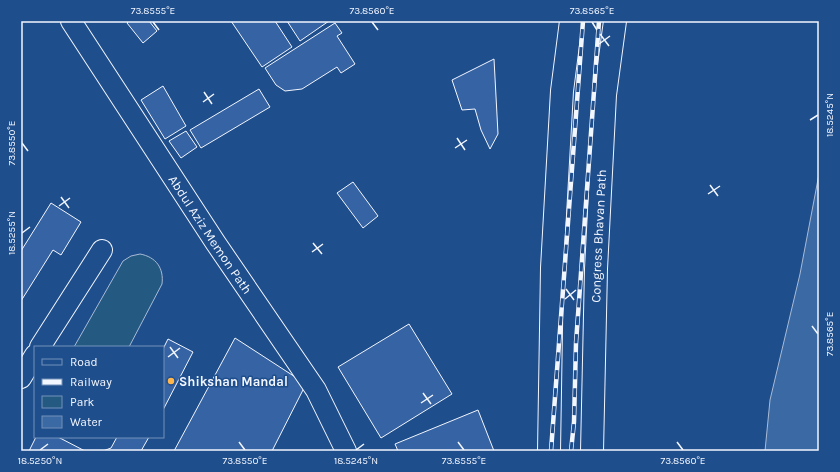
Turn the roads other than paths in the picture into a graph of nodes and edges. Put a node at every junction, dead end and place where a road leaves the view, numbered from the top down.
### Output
1 (71, 21) edge
2 (571, 21) edge
3 (615, 21) edge
4 (102, 250) dead end
5 (41, 346) edge
6 (34, 358) edge
7 (21, 378) edge
8 (346, 451) edge
9 (548, 451) edge
10 (592, 451) edge

1 - 8 street, Abdul Aziz Memon Path
2 - 9 main road
3 - 10 main road, Congress Bhavan Path
4 - 5 street
6 - 7 street

